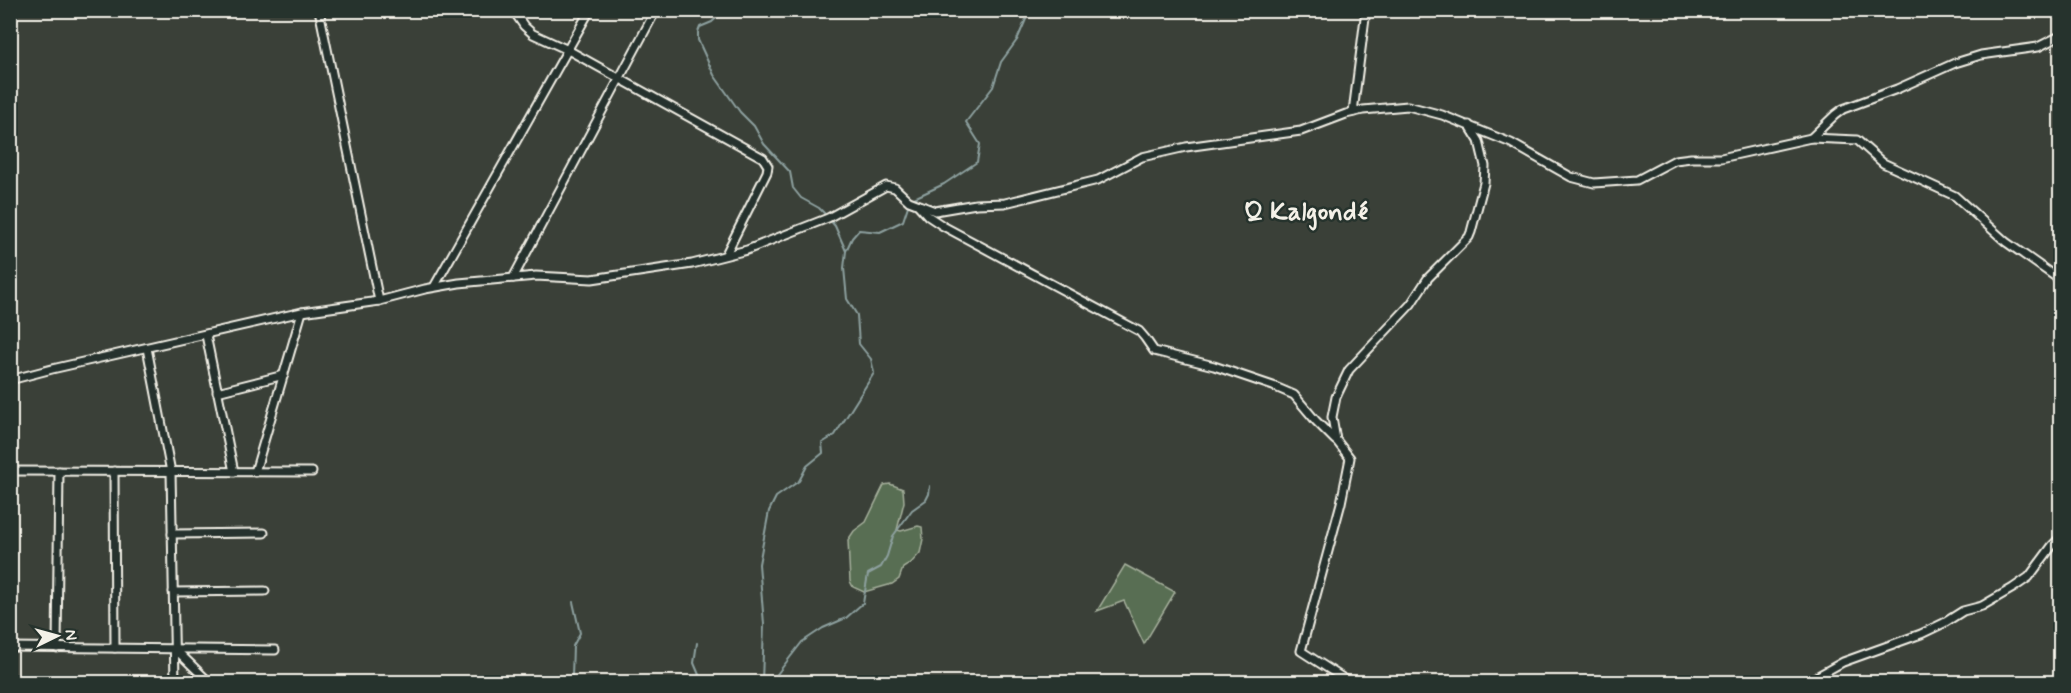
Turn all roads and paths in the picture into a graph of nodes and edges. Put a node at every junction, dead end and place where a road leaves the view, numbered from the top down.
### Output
1 (11, 10) edge
2 (319, 10) edge
3 (513, 10) edge
4 (590, 10) edge
5 (656, 10) edge
6 (1366, 10) edge
7 (2061, 36) edge
8 (568, 50) junction
9 (620, 79) junction
10 (1353, 112) junction
11 (1468, 125) junction
12 (1811, 138) junction
13 (917, 204) junction
14 (10, 240) edge
15 (726, 254) junction
16 (513, 278) junction
17 (2061, 280) edge
18 (434, 287) junction
19 (379, 301) junction
20 (302, 312) junction
21 (206, 335) junction
22 (147, 348) junction
23 (284, 375) junction
24 (10, 380) edge
25 (217, 392) junction
26 (1335, 440) junction
27 (10, 471) edge
28 (59, 471) junction
29 (114, 471) junction
30 (171, 472) junction
31 (234, 472) junction
32 (255, 472) junction
33 (312, 472) dead end
34 (264, 533) dead end
35 (172, 534) junction
36 (2061, 538) edge
37 (265, 591) dead end
38 (174, 592) junction
39 (10, 647) edge
40 (57, 648) junction
41 (115, 648) junction
42 (174, 649) junction
43 (275, 650) dead end
44 (175, 682) edge
45 (208, 682) edge
46 (1349, 682) edge
47 (1807, 682) edge

1 - 14 street
2 - 19 street
3 - 8 street
4 - 8 street
5 - 9 street
6 - 10 street
7 - 12 street
8 - 9 street
8 - 18 street
9 - 15 street
9 - 16 street
10 - 11 street
10 - 13 street
11 - 12 street
11 - 26 street
12 - 17 street
13 - 15 street
13 - 26 street
15 - 16 street
16 - 18 street
18 - 19 street
19 - 20 street
20 - 21 street
20 - 23 street
21 - 22 street
21 - 25 street
22 - 24 street
22 - 30 street
23 - 25 street
23 - 32 street
25 - 31 street
26 - 46 street
27 - 28 street
28 - 29 street
28 - 40 street
29 - 30 street
29 - 41 street
30 - 31 street
30 - 35 street
31 - 32 street
32 - 33 street
34 - 35 street
35 - 38 street
36 - 47 street
37 - 38 street
38 - 42 street
39 - 40 street
40 - 41 street
41 - 42 street
42 - 43 street
42 - 44 street
42 - 45 street

